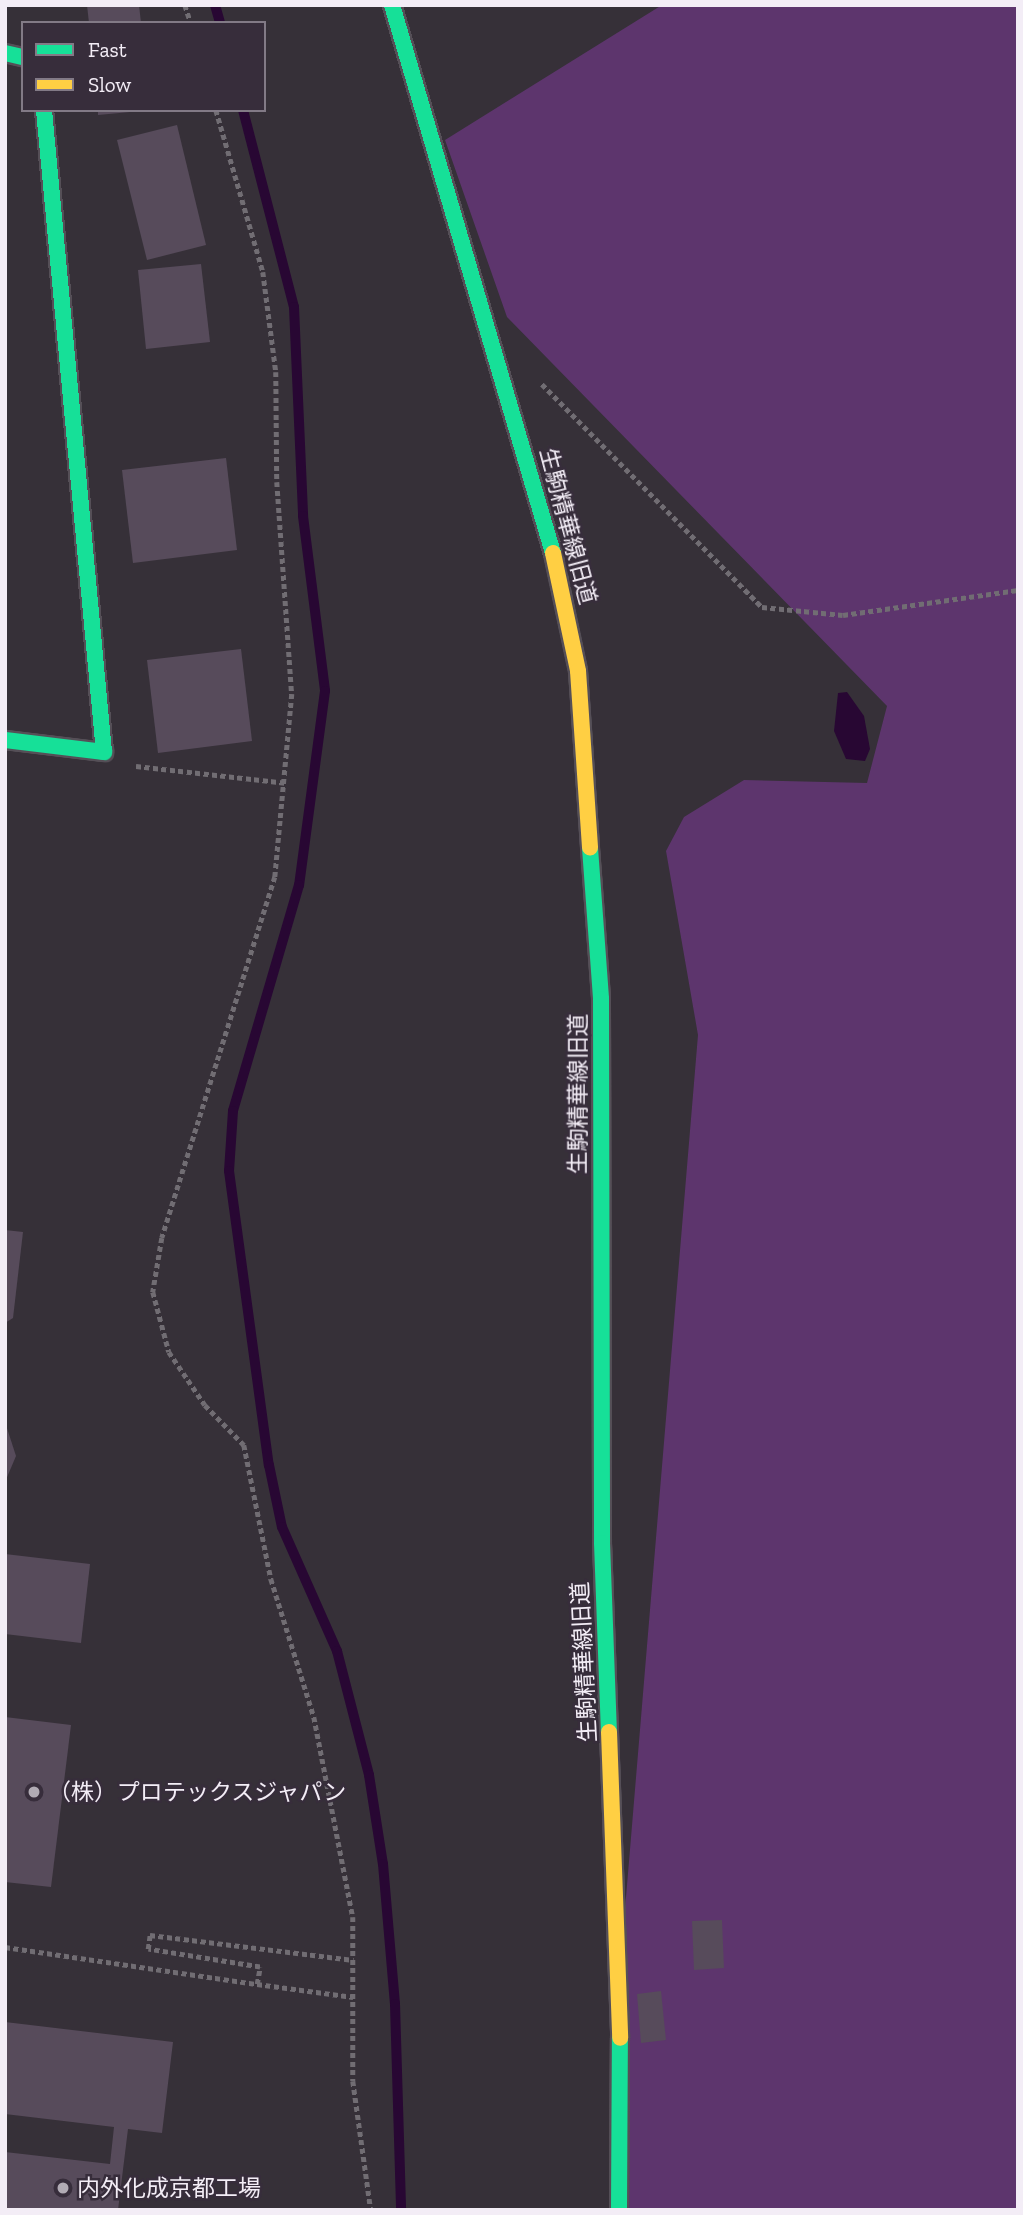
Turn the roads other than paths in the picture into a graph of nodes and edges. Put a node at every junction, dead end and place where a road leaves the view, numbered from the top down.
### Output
1 (391, 5) edge
2 (44, 112) edge
3 (5, 740) edge
4 (620, 2210) edge

1 - 4 street, 生駒精華線旧道
2 - 3 street

